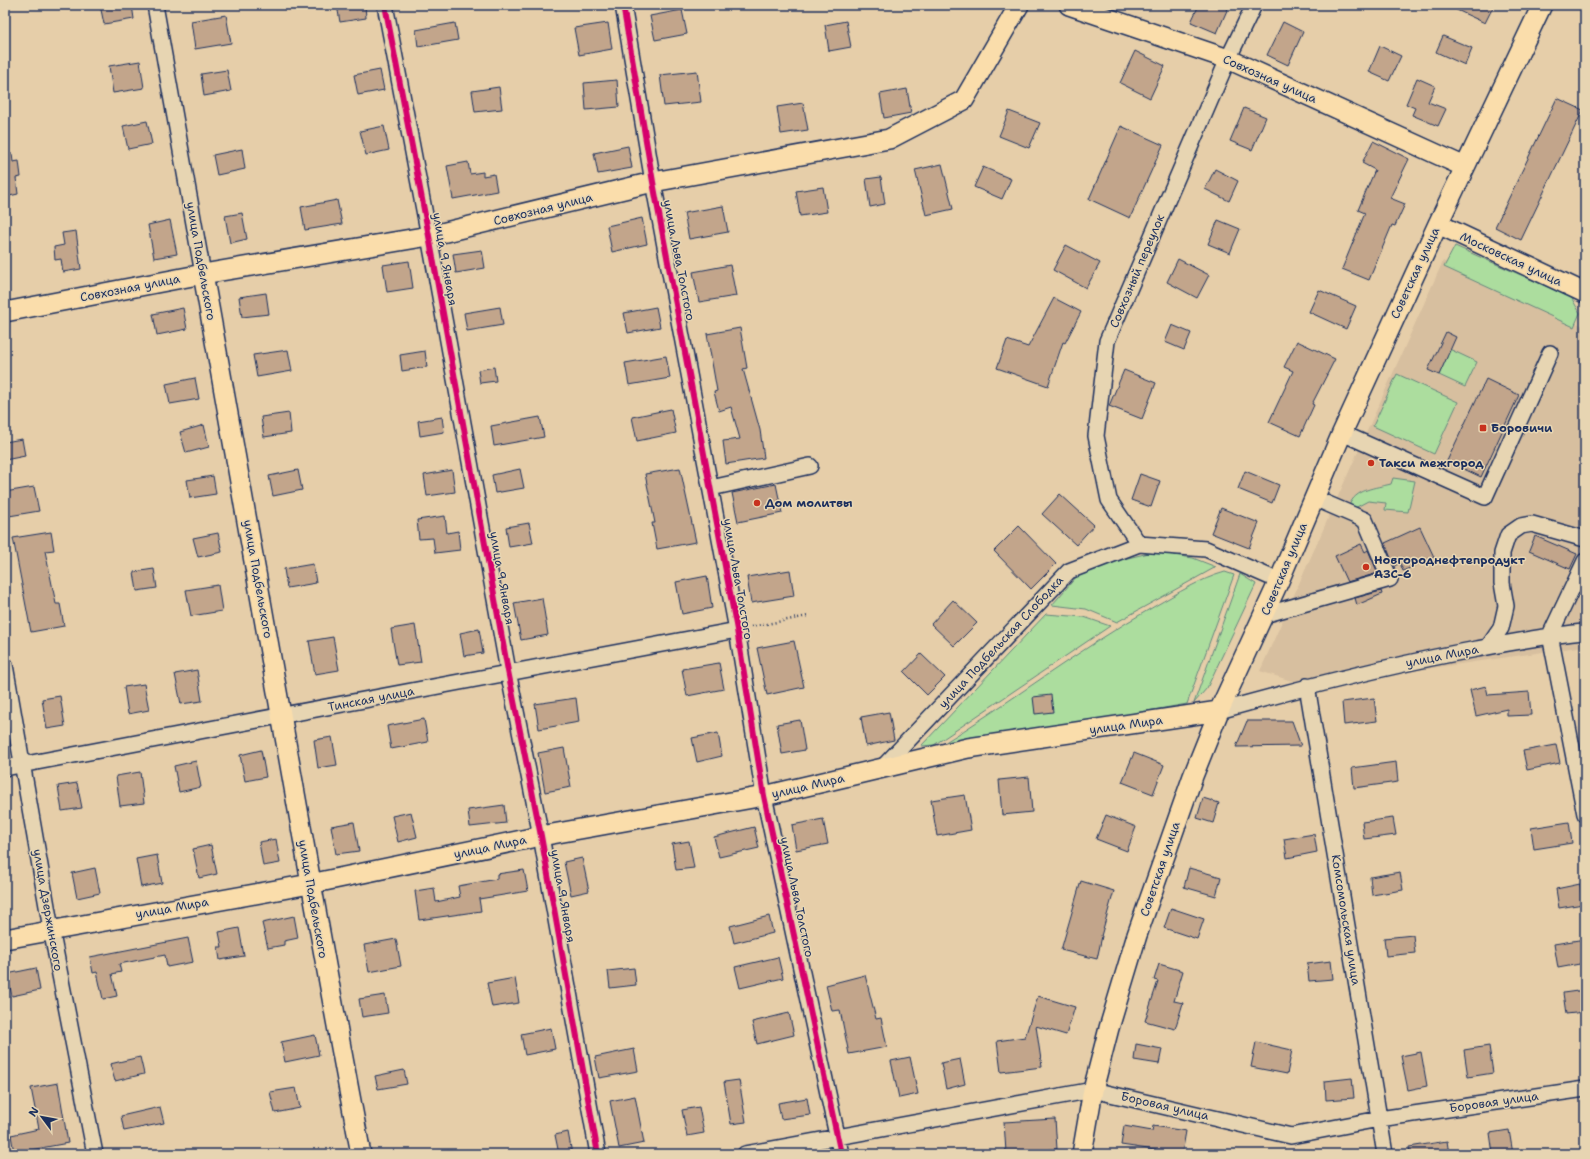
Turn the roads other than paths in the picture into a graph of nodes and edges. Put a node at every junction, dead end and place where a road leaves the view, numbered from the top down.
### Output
1 (155, 5) edge
2 (385, 5) edge
3 (623, 5) edge
4 (1019, 5) edge
5 (1069, 5) edge
6 (1254, 5) edge
7 (1542, 5) edge
8 (1228, 59) junction
9 (1464, 167) junction
10 (653, 182) junction
11 (1438, 224) junction
12 (430, 236) junction
13 (203, 274) junction
14 (1585, 293) edge
15 (5, 312) edge
16 (1550, 353) dead end
17 (1342, 433) junction
18 (810, 466) dead end
19 (711, 488) junction
20 (1314, 498) junction
21 (1585, 539) edge
22 (1139, 544) junction
23 (1585, 561) edge
24 (1280, 581) junction
25 (1264, 615) junction
26 (737, 630) junction
27 (1585, 632) edge
28 (1550, 635) junction
29 (1488, 647) junction
30 (5, 665) edge
31 (508, 671) junction
32 (1307, 686) junction
33 (1219, 711) junction
34 (282, 716) junction
35 (22, 765) junction
36 (5, 768) edge
37 (882, 768) junction
38 (764, 796) junction
39 (1585, 814) edge
40 (541, 836) junction
41 (310, 884) junction
42 (51, 929) junction
43 (5, 939) edge
44 (1585, 1089) edge
45 (1093, 1090) junction
46 (1379, 1119) junction
47 (838, 1136) junction
48 (95, 1154) edge
49 (361, 1154) edge
50 (598, 1154) edge
51 (745, 1154) edge
52 (841, 1154) edge
53 (1082, 1154) edge
54 (1385, 1154) edge

1 - 13 street, улица Подбельского
2 - 12 street, улица 9 Января
3 - 10 street, улица Льва Толстого
4 - 10 main road, Совхозная улица
5 - 8 main road, Совхозная улица
6 - 8 street, Совхозный переулок
7 - 9 main road, Советская улица
8 - 9 main road, Совхозная улица
8 - 22 street, Совхозный переулок
9 - 11 main road, Советская улица
10 - 12 main road, Совхозная улица
10 - 19 street, улица Льва Толстого
11 - 14 main road, Московская улица
11 - 17 main road, Советская улица
12 - 13 main road, Совхозная улица
12 - 31 street, улица 9 Января
13 - 15 main road, Совхозная улица
13 - 34 main road, улица Подбельского
16 - 17 street
17 - 20 main road, Советская улица
18 - 19 street
19 - 26 street, улица Льва Толстого
20 - 24 main road, Советская улица
20 - 25 street
21 - 29 street
22 - 24 street
22 - 37 street, улица Подбельская Слободка
23 - 28 street
24 - 25 main road, Советская улица
25 - 33 main road, Советская улица
26 - 31 street, Тинская улица
26 - 38 street, улица Льва Толстого
27 - 28 street, улица Мира
28 - 29 street, улица Мира
28 - 39 street
29 - 32 street, улица Мира
30 - 35 street, улица Дзержинского
31 - 34 street, Тинская улица
31 - 40 street, улица 9 Января
32 - 33 street, улица Мира
32 - 46 street, Комсомольская улица
33 - 37 main road, улица Мира
33 - 45 main road, Советская улица
34 - 35 street, Тинская улица
34 - 41 main road, улица Подбельского
35 - 36 street, Тинская улица
35 - 42 street, улица Дзержинского
37 - 38 main road, улица Мира
38 - 40 main road, улица Мира
38 - 47 street, улица Льва Толстого
40 - 41 main road, улица Мира
40 - 50 street, улица 9 Января
41 - 42 main road, улица Мира
41 - 49 main road, улица Подбельского
42 - 43 main road, улица Мира
42 - 48 street, улица Дзержинского
44 - 46 street, Боровая улица
45 - 46 street, Боровая улица
45 - 47 street, Боровая улица
45 - 53 main road, Советская улица
46 - 54 street, Комсомольская улица
47 - 51 street, Боровая улица
47 - 52 street, улица Льва Толстого

